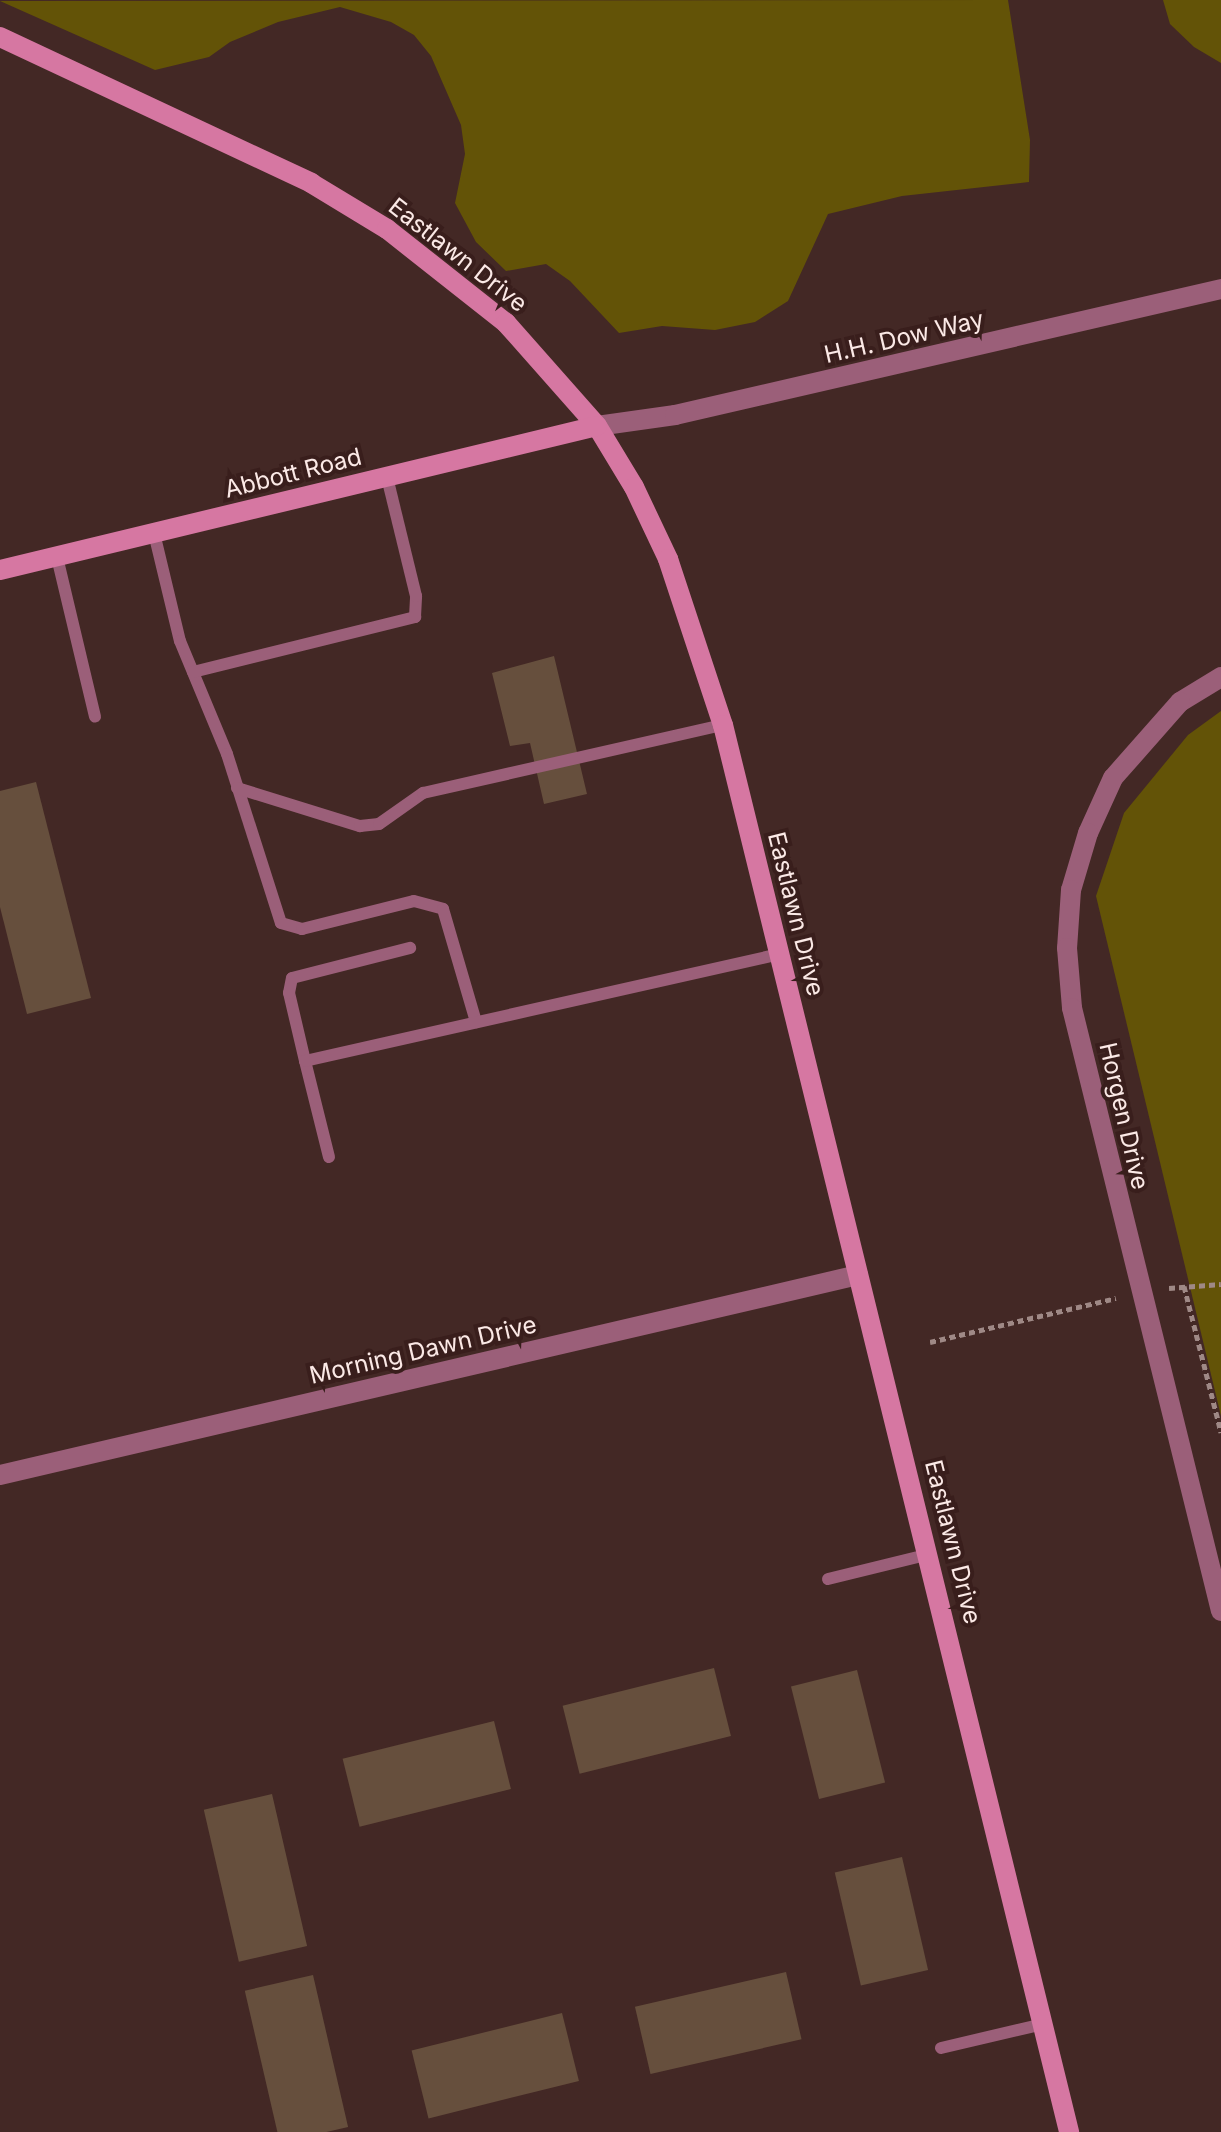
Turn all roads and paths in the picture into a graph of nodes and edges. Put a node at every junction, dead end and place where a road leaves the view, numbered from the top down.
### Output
1 (0, 37) edge
2 (1221, 289) edge
3 (597, 426) junction
4 (387, 477) junction
5 (154, 533) junction
6 (57, 557) junction
7 (0, 570) edge
8 (193, 672) junction
9 (1221, 677) edge
10 (95, 717) dead end
11 (723, 725) junction
12 (237, 788) junction
13 (410, 948) dead end
14 (779, 954) junction
15 (476, 1022) junction
16 (305, 1061) junction
17 (329, 1157) dead end
18 (858, 1275) junction
19 (1221, 1284) edge
20 (1184, 1286) junction
21 (1140, 1293) junction
22 (930, 1342) dead end
23 (1221, 1432) edge
24 (0, 1475) edge
25 (930, 1554) junction
26 (828, 1579) dead end
27 (1221, 1611) edge
28 (1043, 2024) junction
29 (941, 2048) dead end
30 (1069, 2132) edge

1 - 3 street, Eastlawn Drive
2 - 3 street, H.H. Dow Way
3 - 4 street, Abbott Road
3 - 11 street, Eastlawn Drive
4 - 5 street, Abbott Road
4 - 8 lane
5 - 6 street, Abbott Road
5 - 8 lane
6 - 7 street, Abbott Road
6 - 10 lane
8 - 12 lane
9 - 21 street, Horgen Drive
11 - 12 lane
11 - 14 street, Eastlawn Drive
12 - 15 lane
13 - 16 lane
14 - 15 lane
14 - 18 street, Eastlawn Drive
15 - 16 lane
16 - 17 lane
18 - 24 street, Morning Dawn Drive
18 - 25 street, Eastlawn Drive
19 - 20 path
20 - 21 path
20 - 23 path
21 - 22 path
21 - 27 street, Horgen Drive
25 - 26 lane
25 - 28 street, Eastlawn Drive
28 - 29 lane
28 - 30 street, Eastlawn Drive

